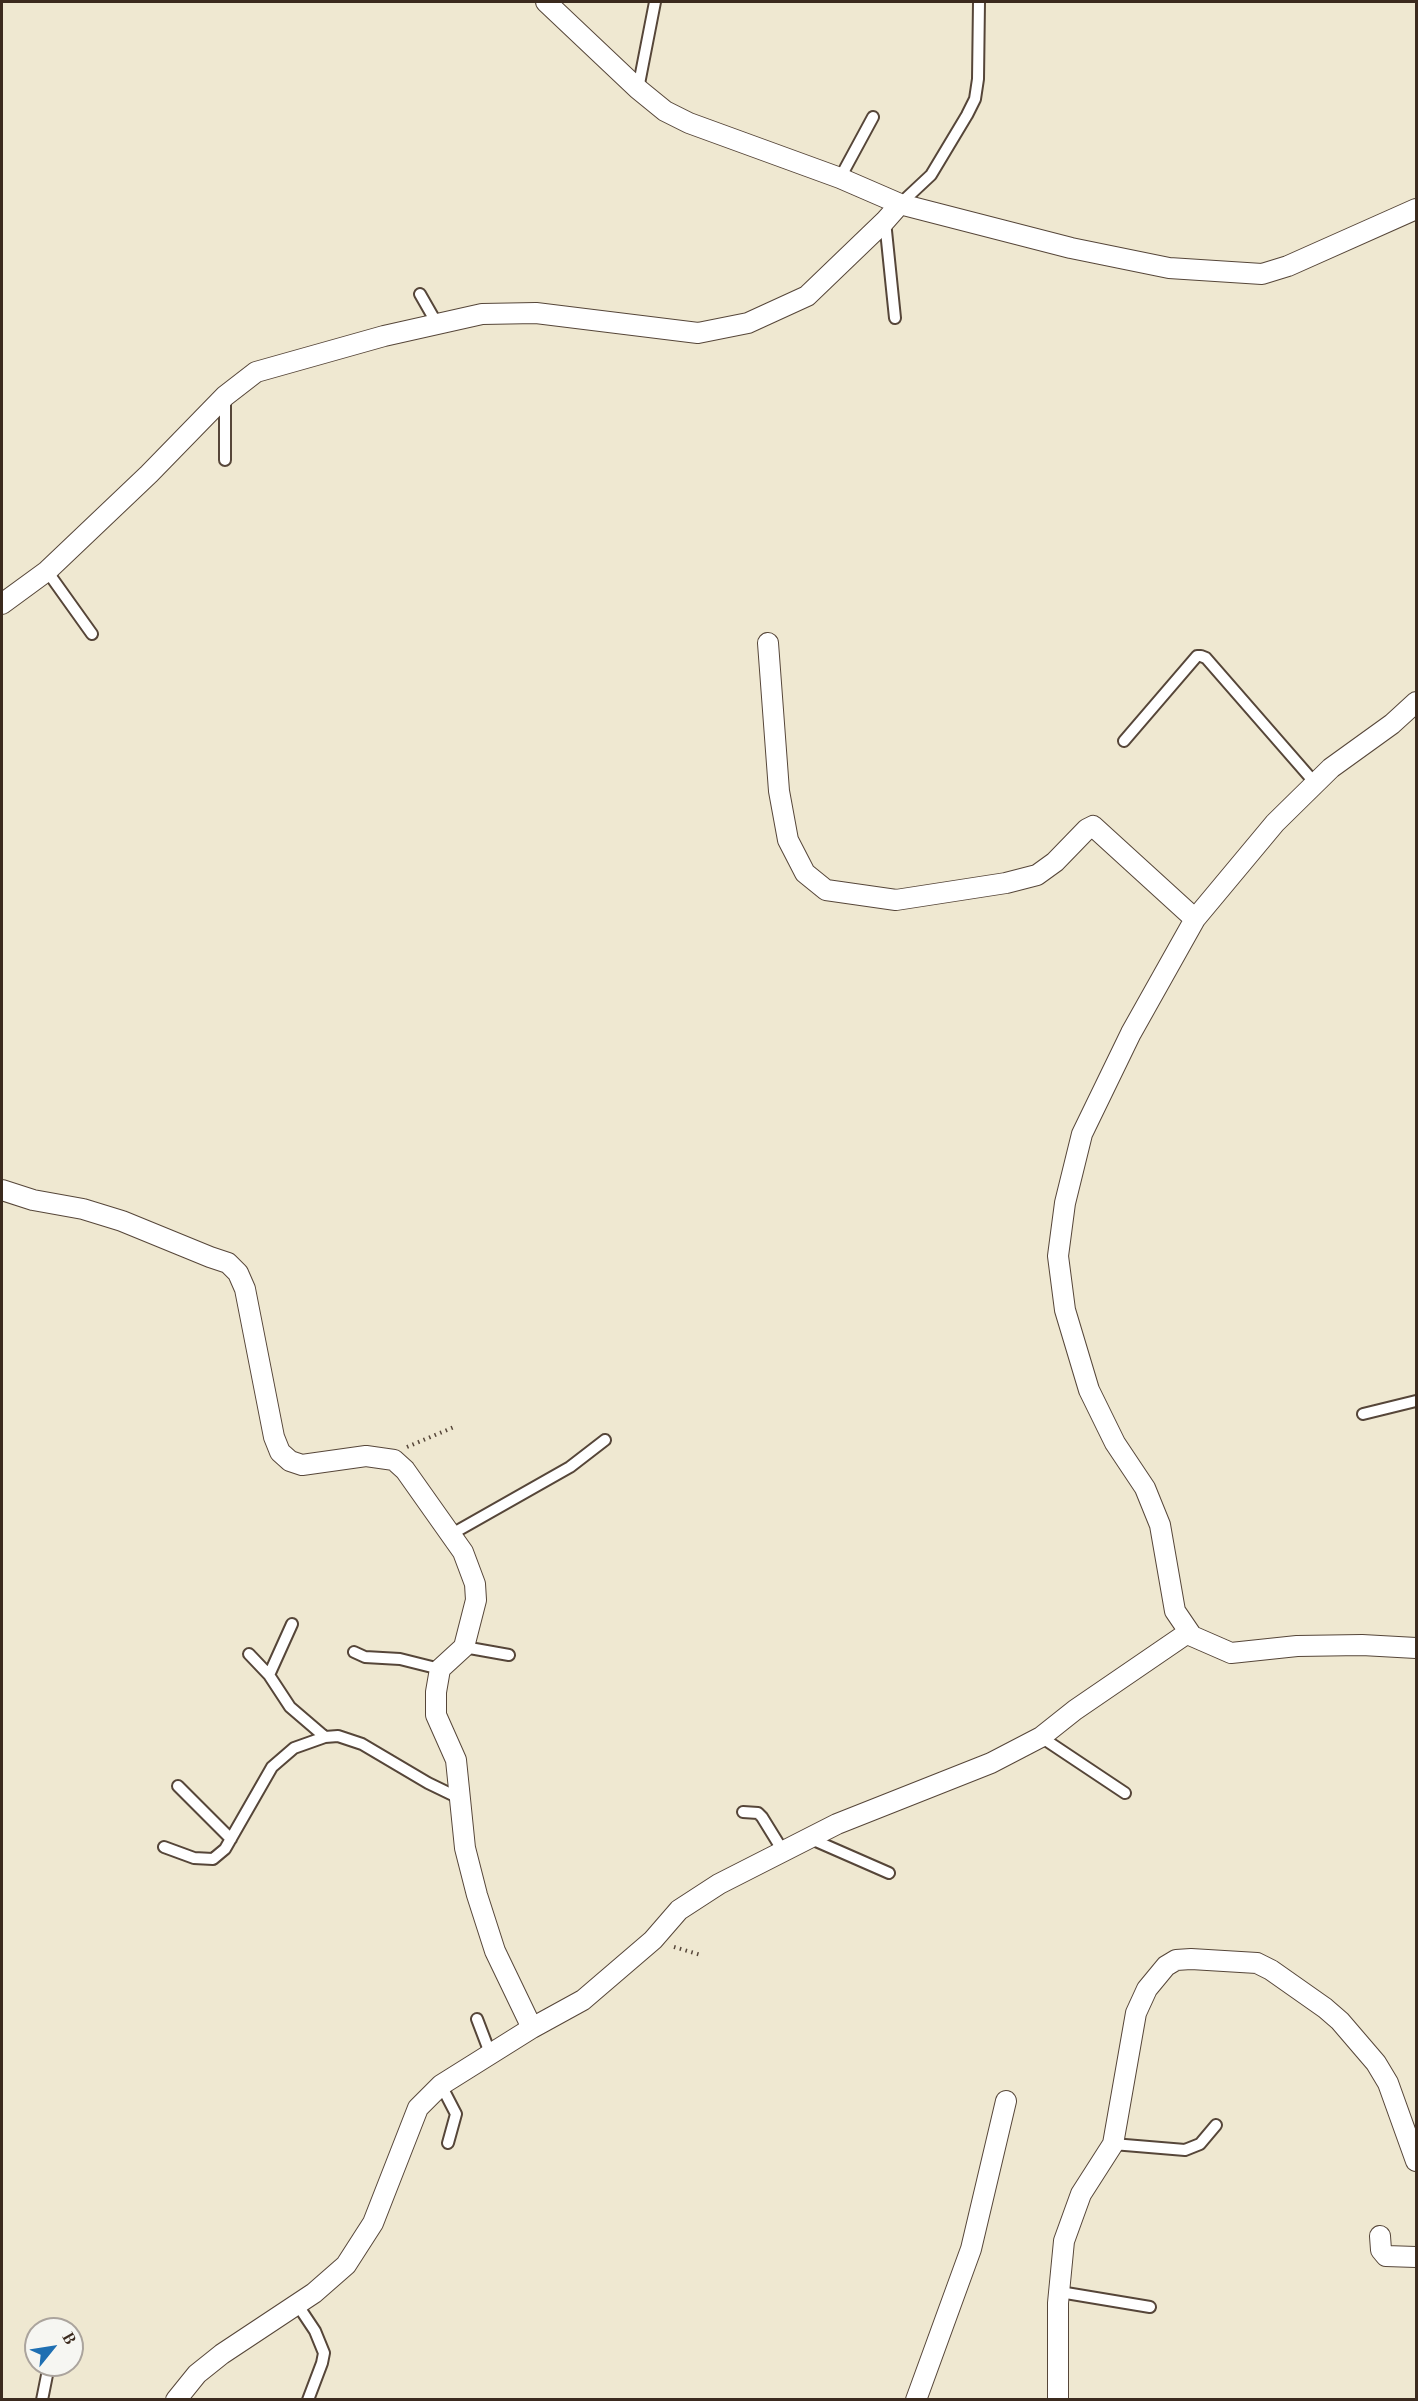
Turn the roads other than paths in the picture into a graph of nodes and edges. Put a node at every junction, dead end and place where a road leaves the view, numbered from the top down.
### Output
1 (546, 2) edge
2 (655, 2) edge
3 (979, 2) edge
4 (638, 89) junction
5 (873, 117) dead end
6 (840, 178) junction
7 (900, 204) junction
8 (1416, 209) edge
9 (885, 221) junction
10 (420, 294) dead end
11 (895, 318) dead end
12 (436, 322) junction
13 (225, 396) junction
14 (225, 460) dead end
15 (47, 571) junction
16 (2, 604) edge
17 (92, 634) dead end
18 (768, 643) dead end
19 (1416, 702) edge
20 (1124, 741) dead end
21 (1315, 783) junction
22 (1194, 919) junction
23 (2, 1190) edge
24 (1416, 1401) edge
25 (1363, 1414) dead end
26 (604, 1440) dead end
27 (450, 1535) junction
28 (292, 1624) dead end
29 (1189, 1632) junction
30 (464, 1647) junction
31 (1416, 1648) edge
32 (354, 1652) dead end
33 (249, 1654) dead end
34 (509, 1655) dead end
35 (440, 1669) junction
36 (270, 1675) junction
37 (325, 1737) junction
38 (1041, 1737) junction
39 (178, 1786) dead end
40 (1125, 1793) dead end
41 (459, 1798) junction
42 (743, 1812) dead end
43 (809, 1838) junction
44 (231, 1839) junction
45 (164, 1846) dead end
46 (783, 1851) junction
47 (889, 1873) dead end
48 (477, 2019) dead end
49 (532, 2028) junction
50 (490, 2053) junction
51 (441, 2085) junction
52 (1006, 2101) dead end
53 (1216, 2125) dead end
54 (448, 2143) dead end
55 (1113, 2144) junction
56 (1416, 2161) edge
57 (1380, 2236) dead end
58 (1416, 2257) edge
59 (1060, 2292) junction
60 (297, 2304) junction
61 (1150, 2307) dead end
62 (47, 2377) edge
63 (42, 2400) edge
64 (176, 2400) edge
65 (308, 2400) edge
66 (916, 2400) edge
67 (1058, 2400) edge

1 - 4 street
2 - 4 lane
3 - 7 lane
4 - 6 street
5 - 6 lane
6 - 7 street
7 - 8 street
7 - 9 street
9 - 11 lane
9 - 12 street
10 - 12 lane
12 - 13 street
13 - 14 lane
13 - 15 street
15 - 16 street
15 - 17 lane
18 - 22 street
19 - 21 street
20 - 21 lane
21 - 22 street
22 - 29 street
23 - 27 street
24 - 25 lane
26 - 27 lane
27 - 30 street
28 - 36 lane
29 - 31 street
29 - 38 street
30 - 34 lane
30 - 35 street
32 - 35 lane
33 - 36 lane
35 - 41 street
36 - 37 lane
37 - 41 lane
37 - 44 lane
38 - 40 lane
38 - 43 street
39 - 44 lane
41 - 49 street
42 - 46 lane
43 - 46 street
43 - 47 lane
44 - 45 lane
46 - 49 street
48 - 50 lane
49 - 50 street
50 - 51 street
51 - 54 lane
51 - 60 street
52 - 66 street
53 - 55 lane
55 - 56 street
55 - 59 street
57 - 58 street
59 - 61 lane
59 - 67 street
60 - 64 street
60 - 65 lane
62 - 63 lane

